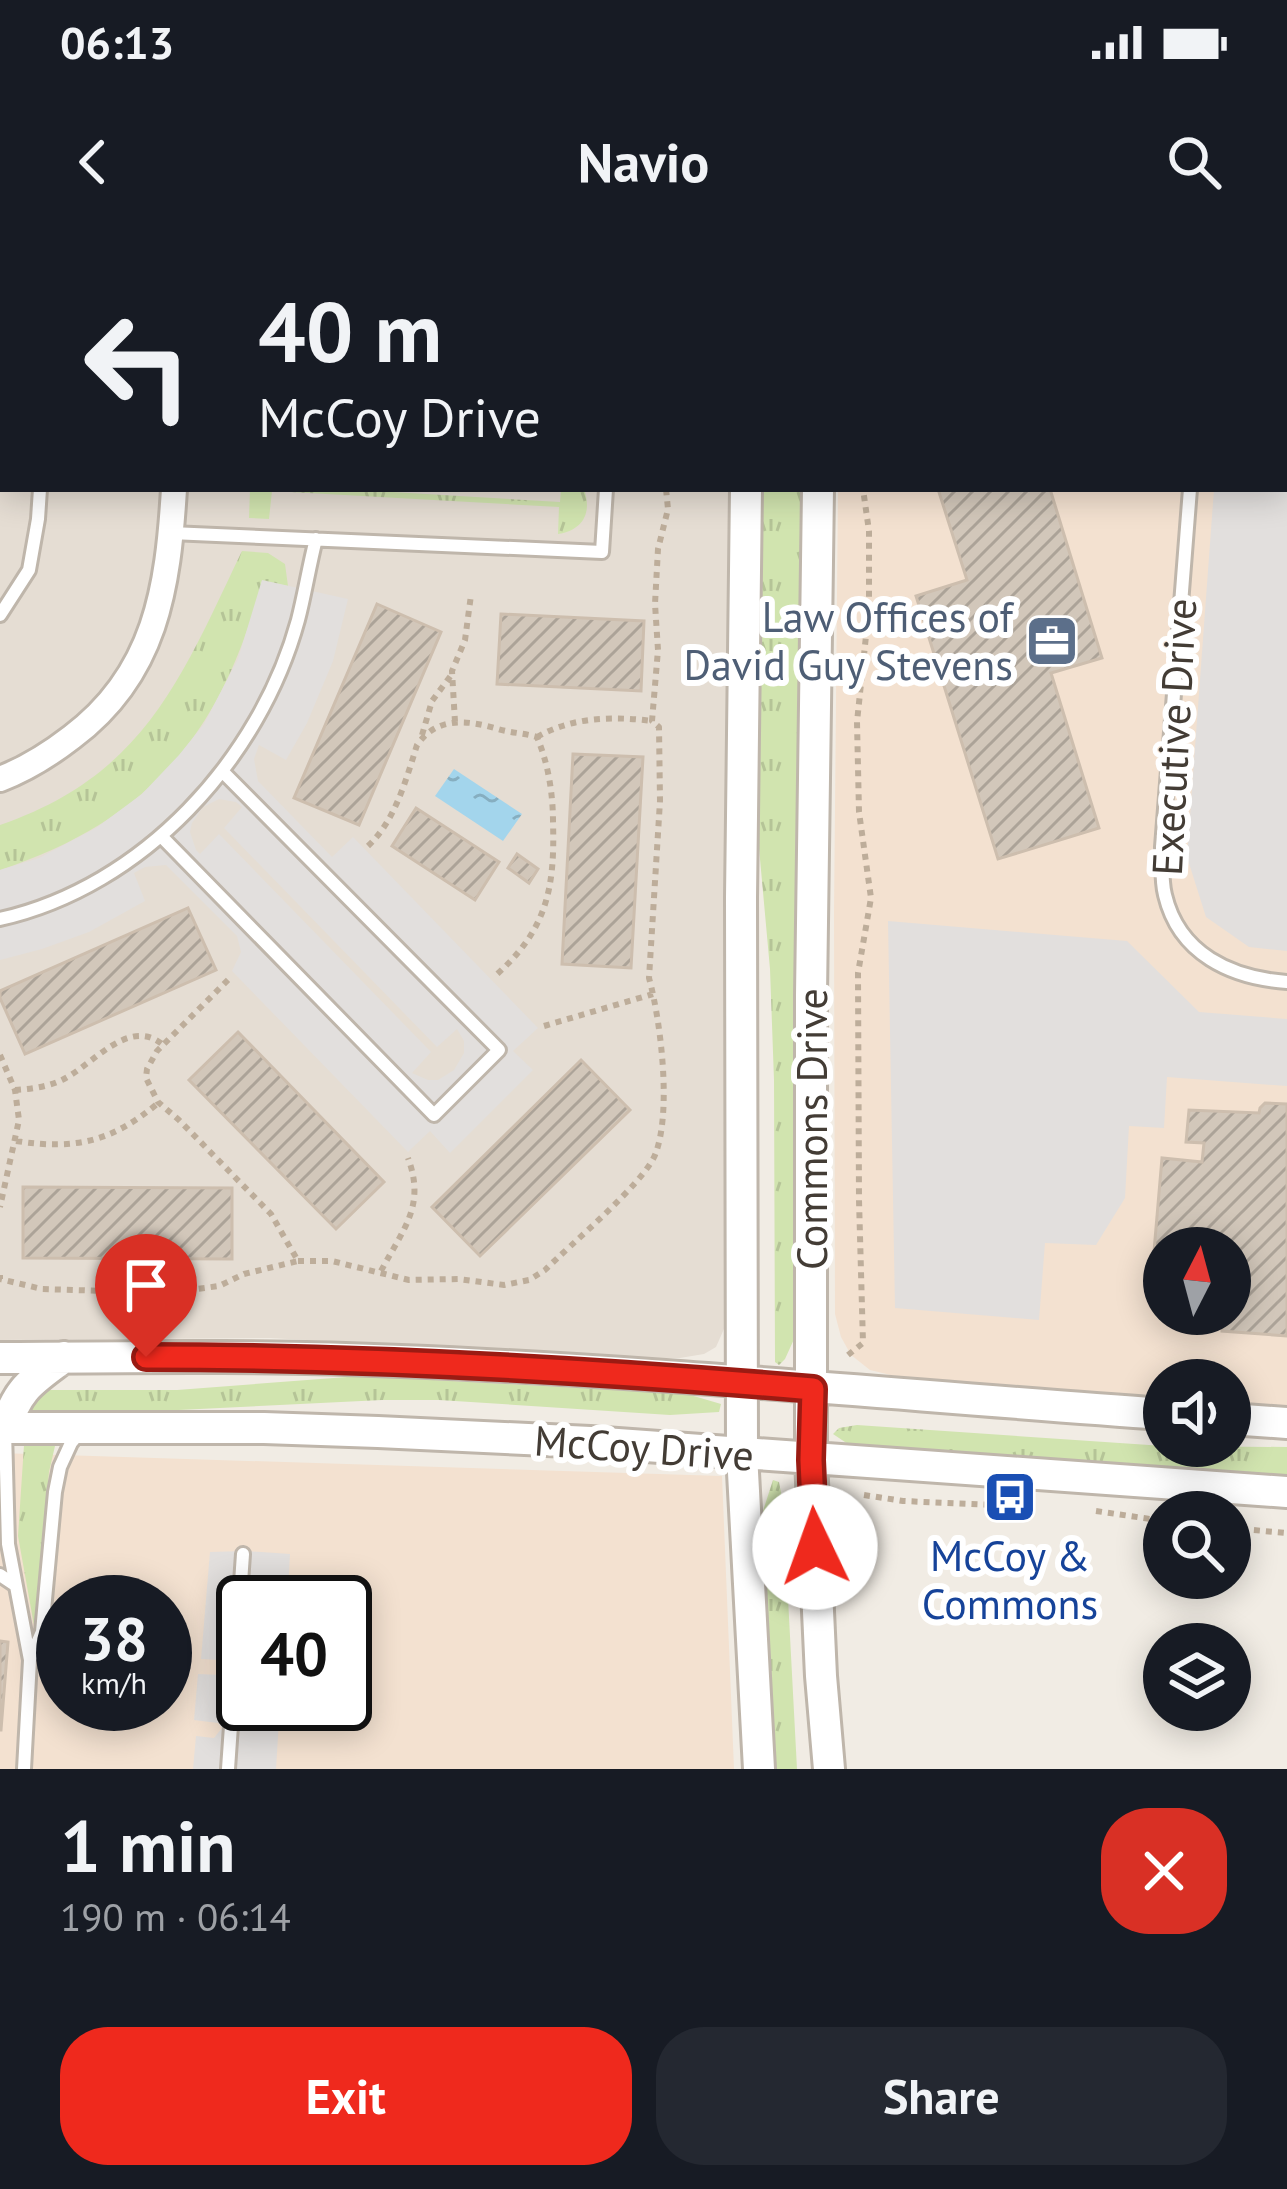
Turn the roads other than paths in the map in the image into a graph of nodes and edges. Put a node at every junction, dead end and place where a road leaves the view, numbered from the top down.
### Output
1 (40, 492) edge
2 (174, 492) edge
3 (606, 492) edge
4 (746, 492) edge
5 (818, 492) edge
6 (1190, 492) edge
7 (171, 533) junction
8 (316, 539) junction
9 (0, 615) edge
10 (222, 771) junction
11 (0, 779) edge
12 (161, 836) junction
13 (0, 920) edge
14 (1287, 982) edge
15 (64, 1357) junction
16 (0, 1358) edge
17 (742, 1382) junction
18 (813, 1389) junction
19 (1143, 1413) edge
20 (1251, 1420) edge
21 (1287, 1423) edge
22 (3, 1428) edge
23 (83, 1428) junction
24 (742, 1454) junction
25 (811, 1460) junction
26 (1287, 1492) edge
27 (243, 1554) dead end
28 (0, 1575) edge
29 (15, 1585) junction
30 (30, 1660) junction
31 (24, 1769) edge
32 (228, 1769) edge
33 (759, 1769) edge
34 (829, 1769) edge

1 - 9 lane
2 - 7 street
3 - 8 lane
4 - 17 street, Commons Drive
5 - 18 street, Commons Drive
6 - 14 lane, Executive Drive
7 - 8 lane
7 - 11 street
8 - 10 lane
10 - 12 lane
10 - 12 lane
12 - 13 lane
15 - 16 street, McCoy Drive
15 - 17 street, McCoy Drive
15 - 22 street
17 - 18 street, McCoy Drive
17 - 24 street, Commons Drive
18 - 19 street, McCoy Drive
18 - 25 street, Commons Drive
20 - 21 street
22 - 23 street, McCoy Drive
22 - 29 lane
23 - 24 street, McCoy Drive
23 - 30 lane
24 - 25 street, McCoy Drive
24 - 33 street, Commons Drive
25 - 26 street, McCoy Drive
25 - 34 street, Commons Drive
27 - 32 lane
28 - 29 lane
29 - 30 lane
30 - 31 lane

